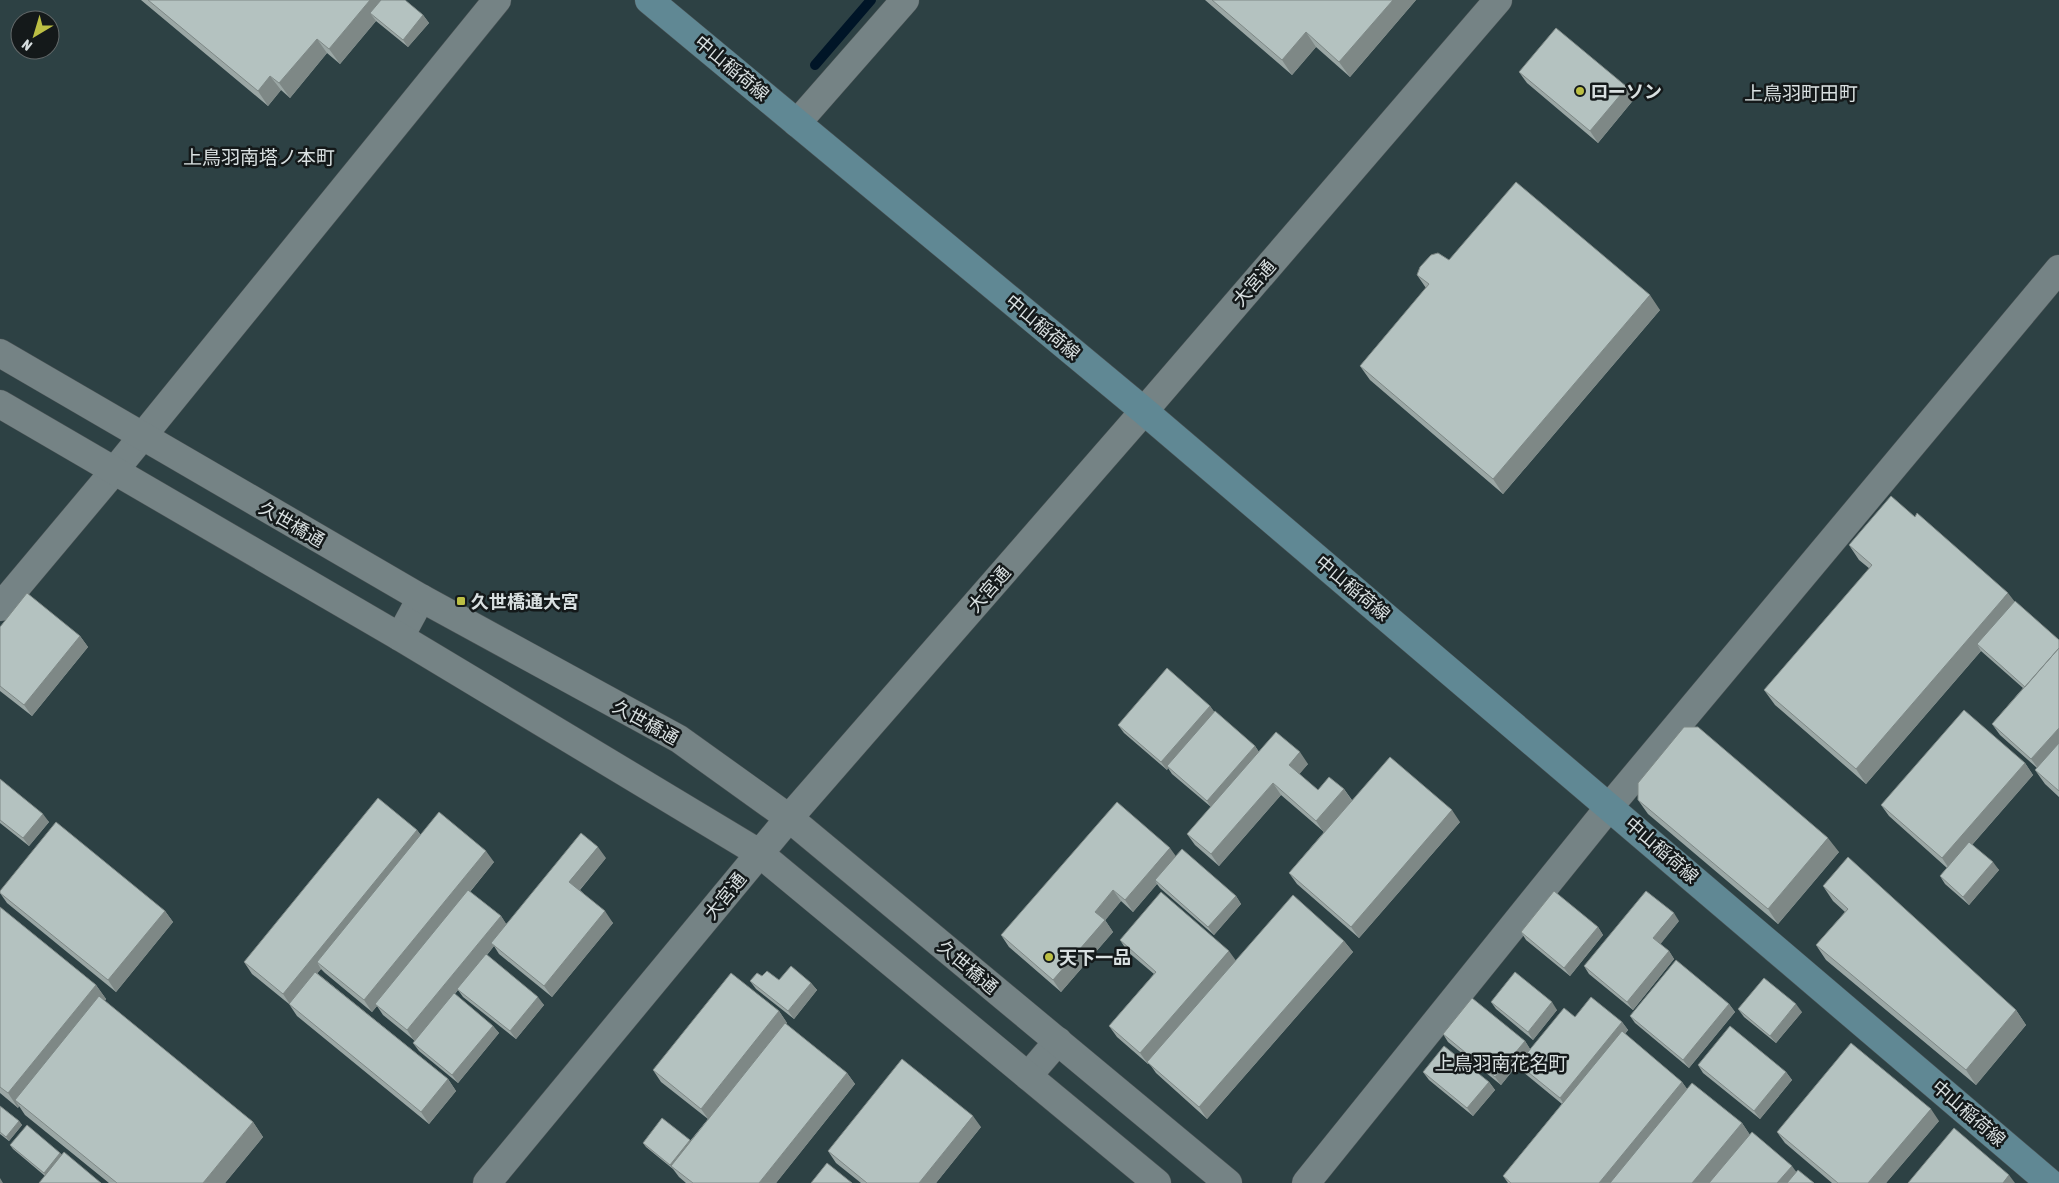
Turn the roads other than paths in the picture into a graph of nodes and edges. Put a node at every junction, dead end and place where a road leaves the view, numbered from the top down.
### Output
1 (497, 0) edge
2 (649, 0) edge
3 (905, 0) edge
4 (1498, 0) edge
5 (797, 123) junction
6 (2059, 268) edge
7 (0, 353) edge
8 (0, 404) edge
9 (1144, 410) junction
10 (141, 437) junction
11 (115, 470) junction
12 (421, 598) junction
13 (0, 607) edge
14 (400, 637) junction
15 (1610, 806) junction
16 (789, 818) junction
17 (759, 853) junction
18 (1058, 1041) junction
19 (1028, 1076) junction
20 (487, 1183) edge
21 (1157, 1183) edge
22 (1228, 1183) edge
23 (1306, 1183) edge
24 (2050, 1183) edge

1 - 10 street
2 - 5 main road, 中山稲荷線
3 - 5 street
4 - 9 street, 大宮通
5 - 9 main road, 中山稲荷線
6 - 15 street
7 - 10 street, 久世橋通
8 - 11 street
9 - 15 main road, 中山稲荷線
9 - 16 street, 大宮通
10 - 11 street
10 - 12 street, 久世橋通
11 - 13 street
11 - 14 street
12 - 14 street
12 - 16 street, 久世橋通
14 - 17 street
15 - 23 street
15 - 24 main road, 中山稲荷線
16 - 17 street, 大宮通
16 - 18 street, 久世橋通
17 - 19 street
17 - 20 street, 大宮通
18 - 19 street
18 - 22 street, 久世橋通
19 - 21 street

